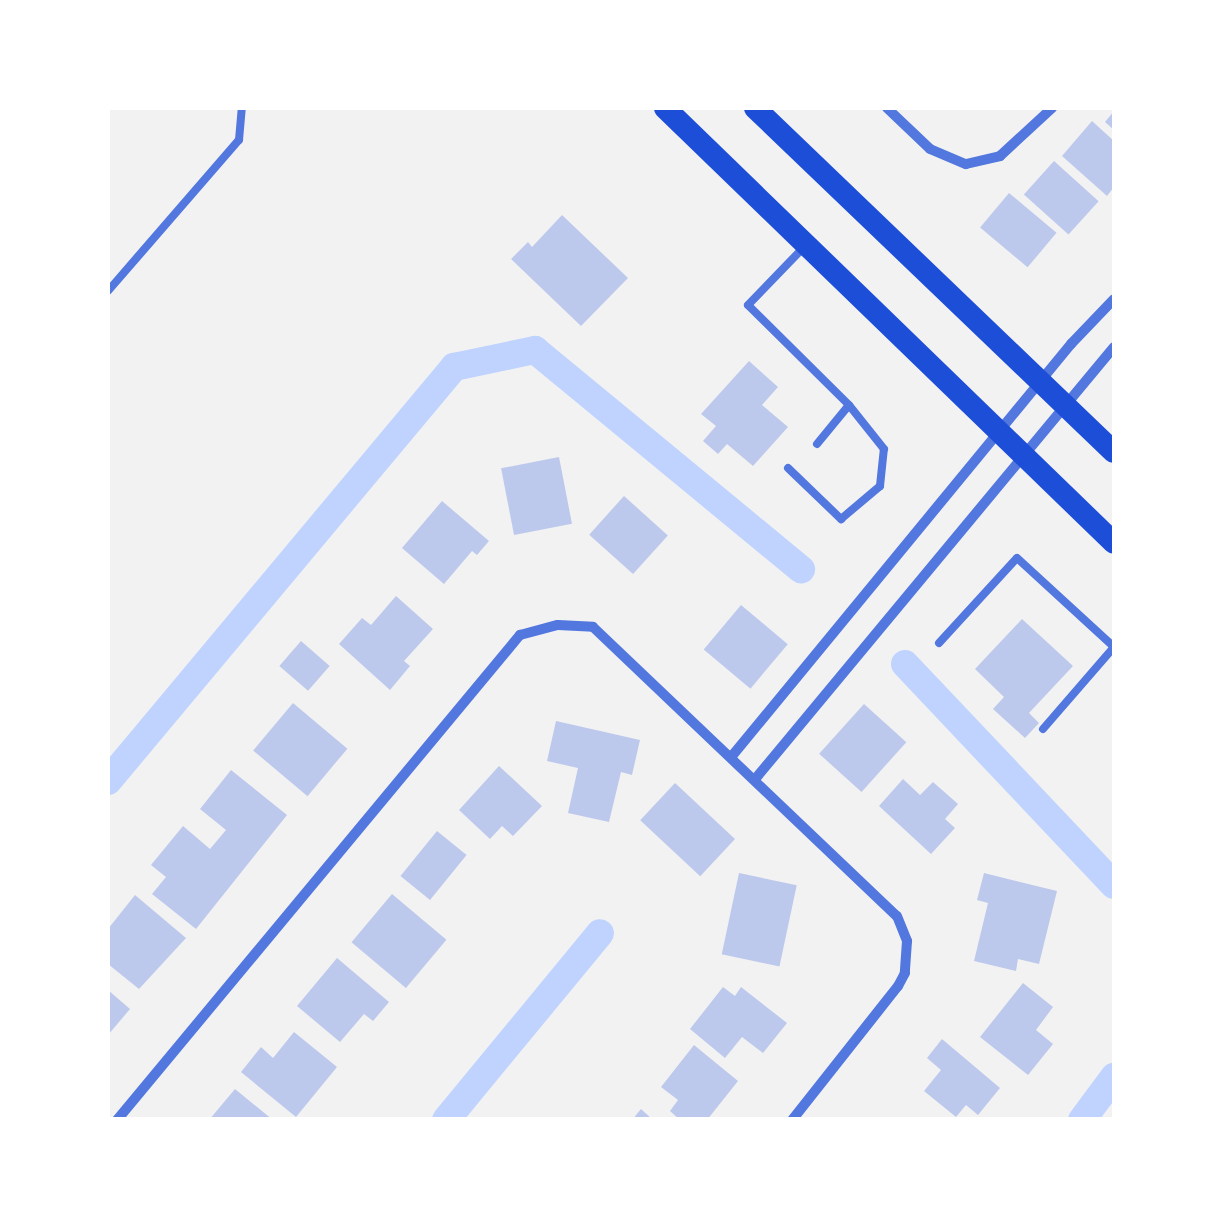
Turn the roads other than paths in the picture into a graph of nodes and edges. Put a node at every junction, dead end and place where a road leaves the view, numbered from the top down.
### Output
1 (242, 108) edge
2 (665, 108) edge
3 (755, 108) edge
4 (887, 108) edge
5 (1052, 108) edge
6 (806, 244) junction
7 (108, 292) edge
8 (1114, 300) edge
9 (1114, 347) edge
10 (1040, 382) junction
11 (849, 405) junction
12 (1066, 405) junction
13 (999, 431) junction
14 (817, 444) dead end
15 (1114, 452) edge
16 (1024, 455) junction
17 (788, 468) dead end
18 (1114, 543) edge
19 (939, 643) dead end
20 (1114, 647) edge
21 (1043, 729) dead end
22 (732, 756) junction
23 (756, 778) junction
24 (117, 1120) edge
25 (792, 1120) edge

1 - 7 lane
2 - 6 main road
3 - 10 main road
4 - 5 street
6 - 11 lane
6 - 13 main road
8 - 10 street
9 - 12 street
10 - 12 main road
10 - 13 street
11 - 14 lane
11 - 17 lane
12 - 15 main road
12 - 16 street
13 - 16 main road
13 - 22 street
16 - 18 main road
16 - 23 street
19 - 20 lane
20 - 21 lane
22 - 23 street
22 - 24 street
23 - 25 street

